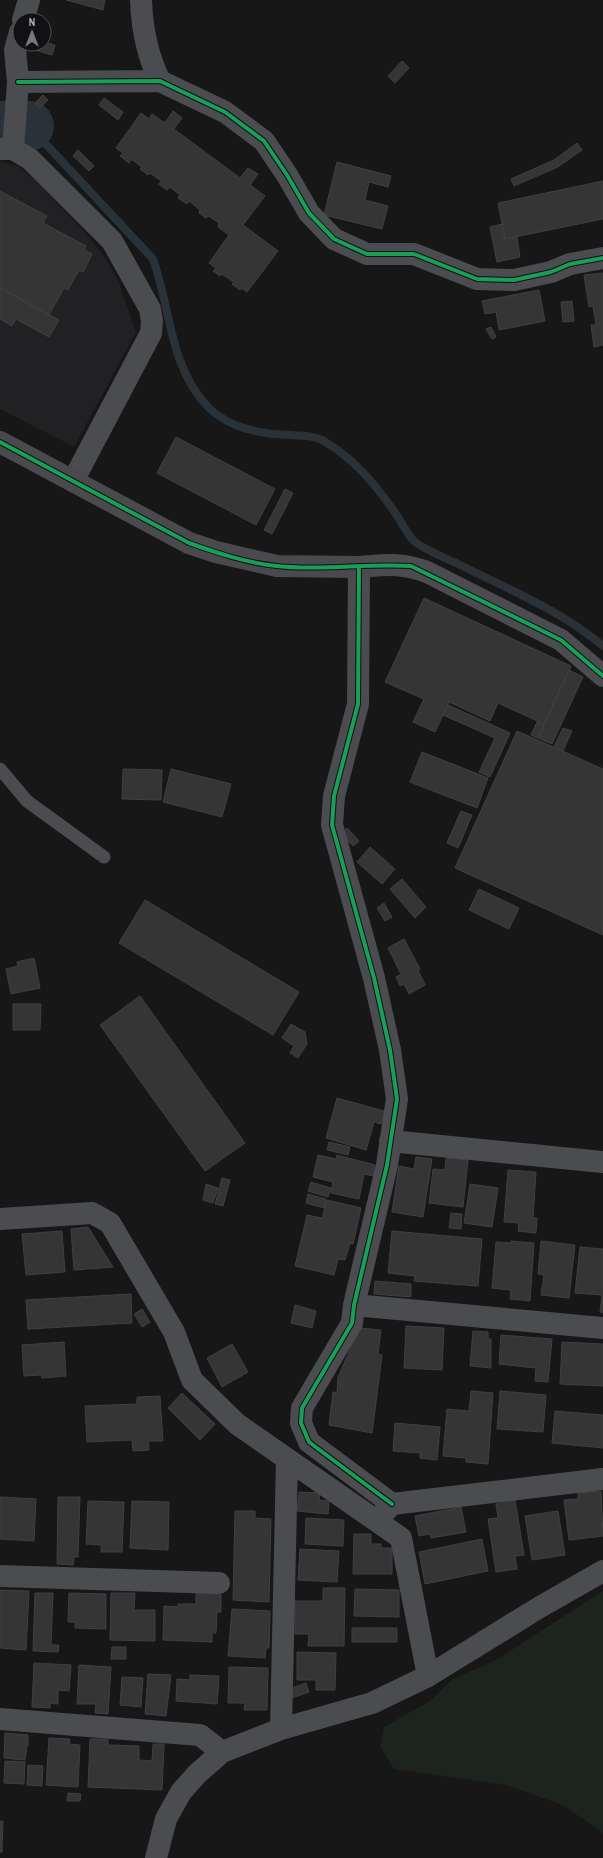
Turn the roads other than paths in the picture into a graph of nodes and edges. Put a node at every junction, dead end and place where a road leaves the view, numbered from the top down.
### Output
1 (29, 0) edge
2 (140, 0) edge
3 (25, 12) edge
4 (15, 52) edge
5 (160, 81) junction
6 (18, 82) junction
7 (9, 145) edge
8 (603, 258) edge
9 (0, 442) edge
10 (73, 481) junction
11 (359, 567) junction
12 (603, 676) edge
13 (0, 769) edge
14 (104, 857) dead end
15 (390, 1141) junction
16 (603, 1162) edge
17 (0, 1220) edge
18 (354, 1305) junction
19 (603, 1328) edge
20 (287, 1459) junction
21 (603, 1479) edge
22 (392, 1504) junction
23 (378, 1521) junction
24 (603, 1572) edge
25 (0, 1576) edge
26 (219, 1583) dead end
27 (428, 1676) junction
28 (0, 1719) edge
29 (281, 1729) junction
30 (222, 1752) junction
31 (156, 1858) edge

1 - 3 street
2 - 5 street
4 - 6 street
5 - 6 street
5 - 8 street
6 - 7 street
7 - 10 street
9 - 10 street
10 - 11 street
11 - 12 street
11 - 15 street
13 - 14 lane
15 - 16 street
15 - 18 street
17 - 20 street
18 - 19 street
18 - 22 street
20 - 23 street
20 - 29 street
21 - 22 street
22 - 23 street
23 - 27 street
24 - 27 street
25 - 26 street
27 - 29 street
28 - 30 street
29 - 30 street
30 - 31 street

